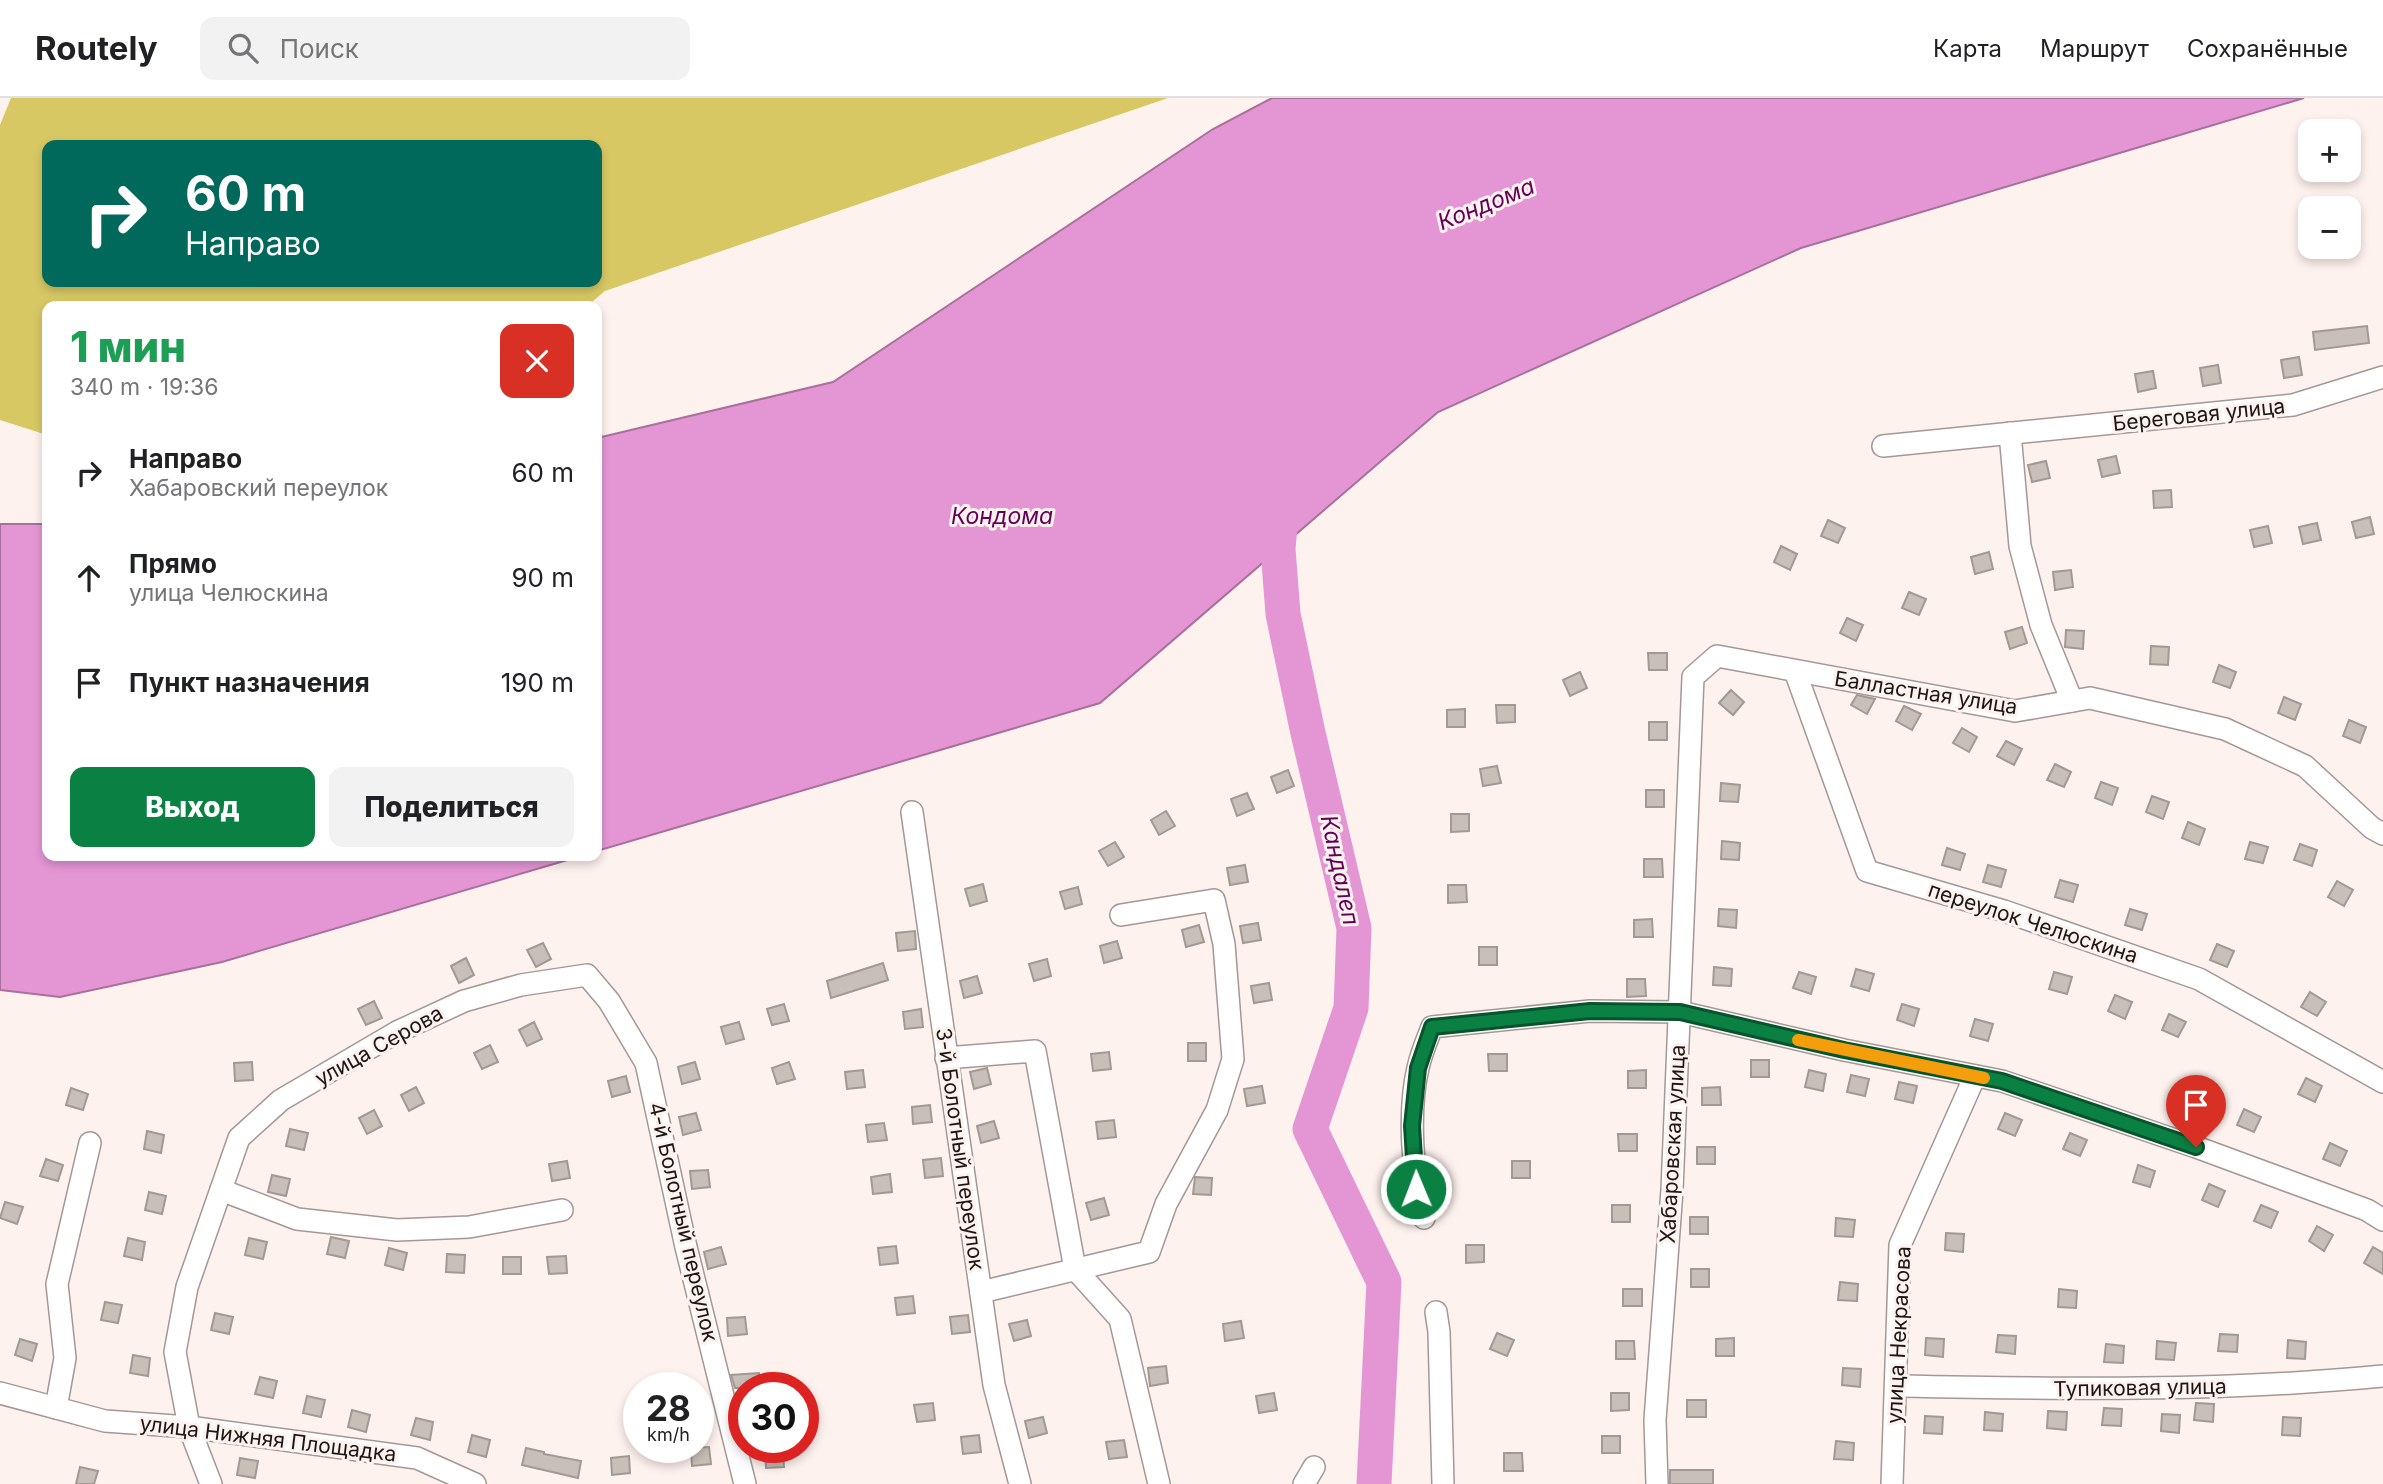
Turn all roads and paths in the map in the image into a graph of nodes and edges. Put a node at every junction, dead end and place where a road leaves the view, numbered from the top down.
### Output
1 (2383, 377) edge
2 (2010, 433) junction
3 (1883, 446) dead end
4 (1795, 671) junction
5 (1693, 677) joint
6 (2072, 701) junction
7 (912, 812) dead end
8 (2383, 834) edge
9 (1121, 915) dead end
10 (587, 975) joint
11 (1680, 1012) junction
12 (946, 1058) junction
13 (1975, 1076) junction
14 (2383, 1082) edge
15 (90, 1143) dead end
16 (221, 1190) junction
17 (562, 1210) dead end
18 (1424, 1218) dead end
19 (2383, 1220) edge
20 (1075, 1269) junction
21 (981, 1292) junction
22 (1436, 1312) dead end
23 (2383, 1376) edge
24 (1896, 1386) junction
25 (0, 1393) edge
26 (56, 1408) junction
27 (189, 1426) junction
28 (211, 1484) edge
29 (475, 1484) edge
30 (745, 1484) edge
31 (1020, 1484) edge
32 (1159, 1484) edge
33 (1443, 1484) edge
34 (1657, 1484) edge
35 (1892, 1484) edge

1 - 2 street, Береговая улица
2 - 3 street, Береговая улица
2 - 6 street
4 - 5 street, Балластная улица
4 - 6 street, Балластная улица
4 - 14 street, переулок Челюскина
5 - 11 street, Хабаровская улица
6 - 8 street, Балластная улица
7 - 12 street, 3-й Болотный переулок
9 - 20 street
10 - 16 street, улица Серова
10 - 30 street, 4-й Болотный переулок
11 - 13 street
11 - 18 street
11 - 34 street, Хабаровская улица
12 - 20 street
12 - 21 street, 3-й Болотный переулок
13 - 19 street
13 - 24 street, улица Некрасова
15 - 26 street
16 - 17 street
16 - 27 street, улица Серова
20 - 21 street
20 - 32 street
21 - 31 street, 3-й Болотный переулок
22 - 33 street
23 - 24 street, Тупиковая улица
24 - 35 street, улица Некрасова
25 - 26 street, улица Нижняя Площадка
26 - 27 street, улица Нижняя Площадка
27 - 28 street, улица Серова
27 - 29 street, улица Нижняя Площадка

